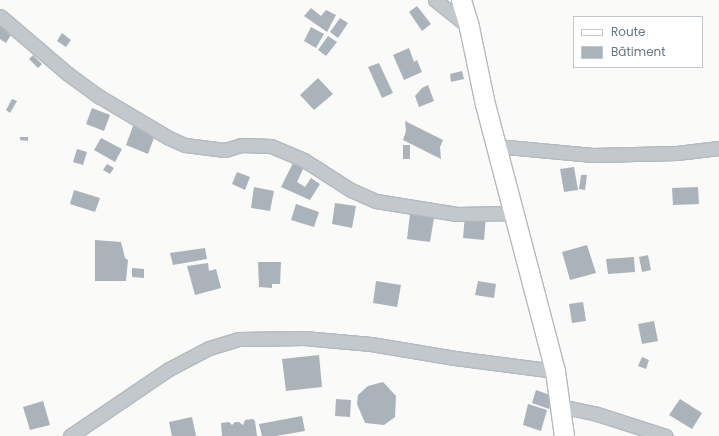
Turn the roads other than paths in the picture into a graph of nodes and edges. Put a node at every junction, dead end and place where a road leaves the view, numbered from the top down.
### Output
1 (434, 0) edge
2 (461, 0) edge
3 (0, 16) edge
4 (469, 27) junction
5 (496, 146) junction
6 (719, 148) edge
7 (514, 213) junction
8 (555, 371) junction
9 (560, 406) junction
10 (70, 436) edge
11 (564, 436) edge
12 (666, 436) edge

1 - 4 street
2 - 4 street
3 - 7 street
4 - 5 street
5 - 6 street
5 - 7 street
7 - 8 street
8 - 9 street
8 - 10 street
9 - 11 street
9 - 12 street

